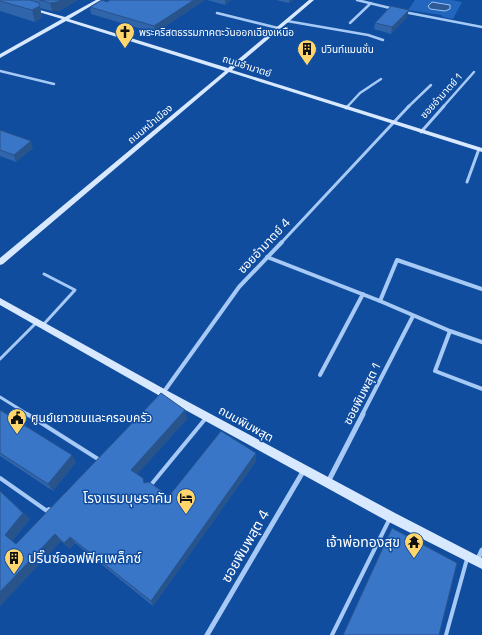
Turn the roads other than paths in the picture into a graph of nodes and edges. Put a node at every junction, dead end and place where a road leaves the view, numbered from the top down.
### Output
1 (98, 0) edge
2 (312, 0) edge
3 (357, 0) edge
4 (371, 3) junction
5 (24, 6) edge
6 (217, 13) dead end
7 (66, 19) junction
8 (287, 20) junction
9 (350, 23) dead end
10 (482, 27) edge
11 (278, 28) junction
12 (383, 40) dead end
13 (0, 56) edge
14 (229, 70) junction
15 (0, 71) edge
16 (474, 72) dead end
17 (381, 79) dead end
18 (54, 84) dead end
19 (431, 85) dead end
20 (346, 108) junction
21 (393, 123) junction
22 (421, 132) junction
23 (480, 150) edge
24 (467, 182) dead end
25 (267, 257) junction
26 (0, 262) edge
27 (44, 274) dead end
28 (482, 289) edge
29 (363, 294) junction
30 (0, 301) edge
31 (380, 301) junction
32 (413, 316) junction
33 (40, 324) junction
34 (450, 331) junction
35 (482, 342) edge
36 (0, 359) edge
37 (320, 375) dead end
38 (482, 389) edge
39 (161, 395) junction
40 (0, 397) edge
41 (207, 416) junction
42 (104, 453) edge
43 (98, 459) junction
44 (93, 464) edge
45 (304, 470) junction
46 (0, 478) edge
47 (328, 482) junction
48 (149, 488) edge
49 (52, 506) edge
50 (391, 517) junction
51 (482, 550) edge
52 (476, 561) edge
53 (207, 635) edge
54 (332, 635) edge
55 (446, 635) edge

1 - 7 street
2 - 8 street, ถนนหน้าเมือง
3 - 4 street
4 - 9 street
4 - 10 street
5 - 7 street, ถนนอำมาตย์
6 - 11 street
7 - 13 street
7 - 14 street, ถนนอำมาตย์
8 - 11 street, ถนนหน้าเมือง
8 - 12 street
11 - 14 street, ถนนหน้าเมือง
14 - 20 street, ถนนอำมาตย์
14 - 26 street, ถนนหน้าเมือง
15 - 18 street
16 - 22 street, ซอยอำมาตย์ 1
17 - 20 street
19 - 21 street, ซอยอำมาตย์ 4
20 - 21 street, ถนนอำมาตย์
21 - 22 street, ถนนอำมาตย์
21 - 25 street, ซอยอำมาตย์ 4
22 - 23 street, ถนนอำมาตย์
23 - 24 street
25 - 29 street
25 - 39 street, ซอยอำมาตย์ 4
27 - 33 lane
28 - 31 street
29 - 31 street
29 - 37 street
30 - 33 street, ถนนพิมพสุต
31 - 32 street
32 - 34 street
32 - 47 street, ซอยพิมพสุต 1
33 - 36 lane
33 - 39 street, ถนนพิมพสุต
34 - 35 street
34 - 38 street
39 - 41 street, ถนนพิมพสุต
40 - 43 lane
41 - 45 street, ถนนพิมพสุต
41 - 48 lane
42 - 43 lane
43 - 44 lane
45 - 47 street, ถนนพิมพสุต
45 - 53 street, ซอยพิมพสุต 4
46 - 49 lane
47 - 50 street, ถนนพิมพสุต
50 - 52 street, ถนนพิมพสุต
50 - 54 lane
51 - 52 street
52 - 55 lane

